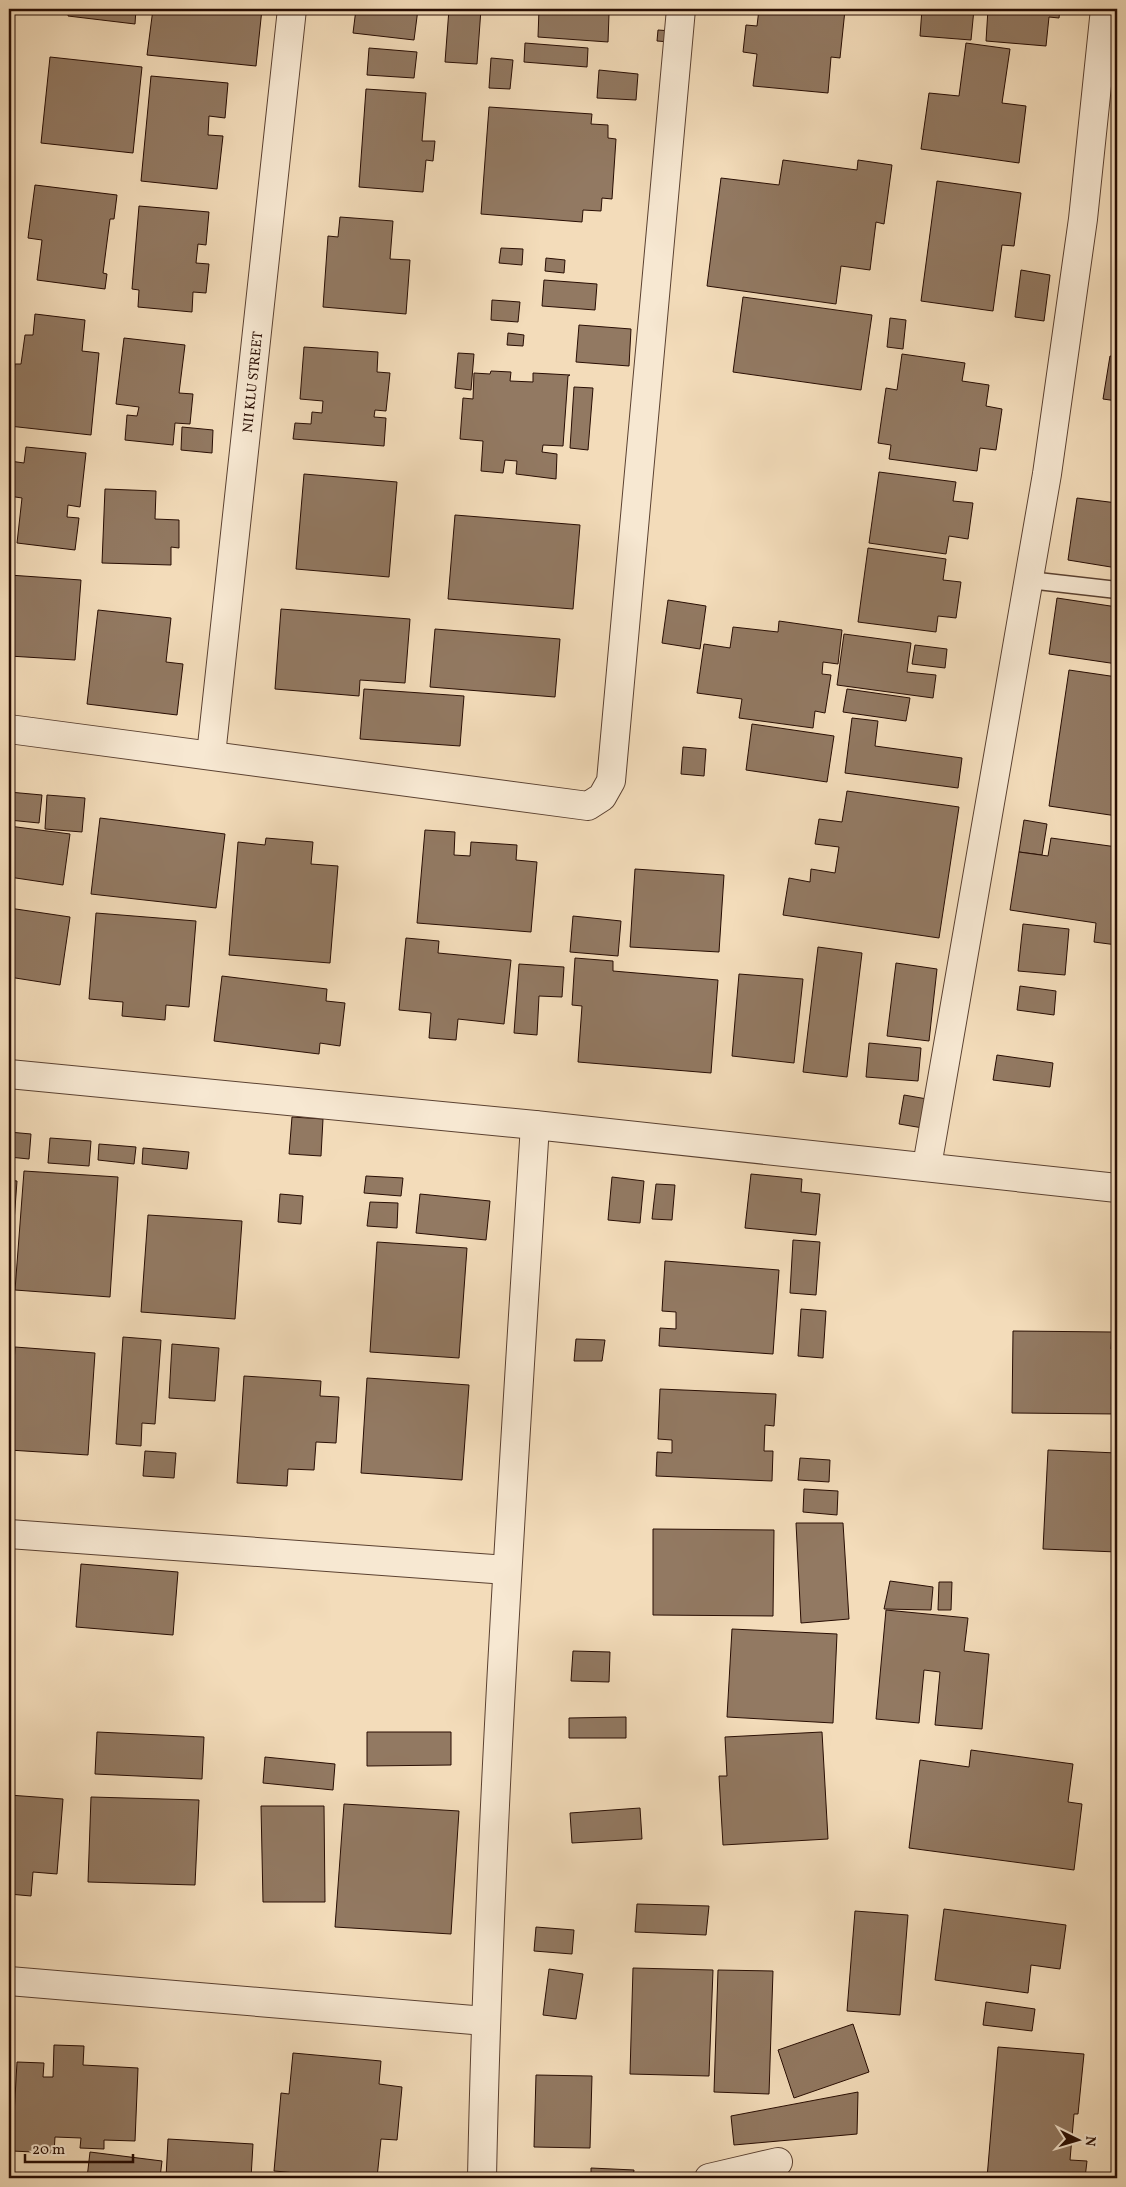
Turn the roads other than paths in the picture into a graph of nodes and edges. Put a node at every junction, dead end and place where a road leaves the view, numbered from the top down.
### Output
1 (292, 9) edge
2 (681, 9) edge
3 (1105, 9) edge
4 (1028, 580) junction
5 (1117, 590) edge
6 (9, 729) edge
7 (211, 755) junction
8 (9, 1074) edge
9 (536, 1125) junction
10 (926, 1166) junction
11 (1117, 1188) edge
12 (9, 1534) edge
13 (507, 1570) junction
14 (9, 1981) edge
15 (485, 2021) junction
16 (778, 2162) dead end
17 (482, 2178) edge
18 (709, 2178) edge

1 - 7 street, NII KLU STREET
2 - 7 street
3 - 4 street
4 - 5 lane
4 - 10 street
6 - 7 street
8 - 9 street
9 - 10 street
9 - 13 street
10 - 11 street
12 - 13 street
13 - 15 street
14 - 15 street
15 - 17 street
16 - 18 street

